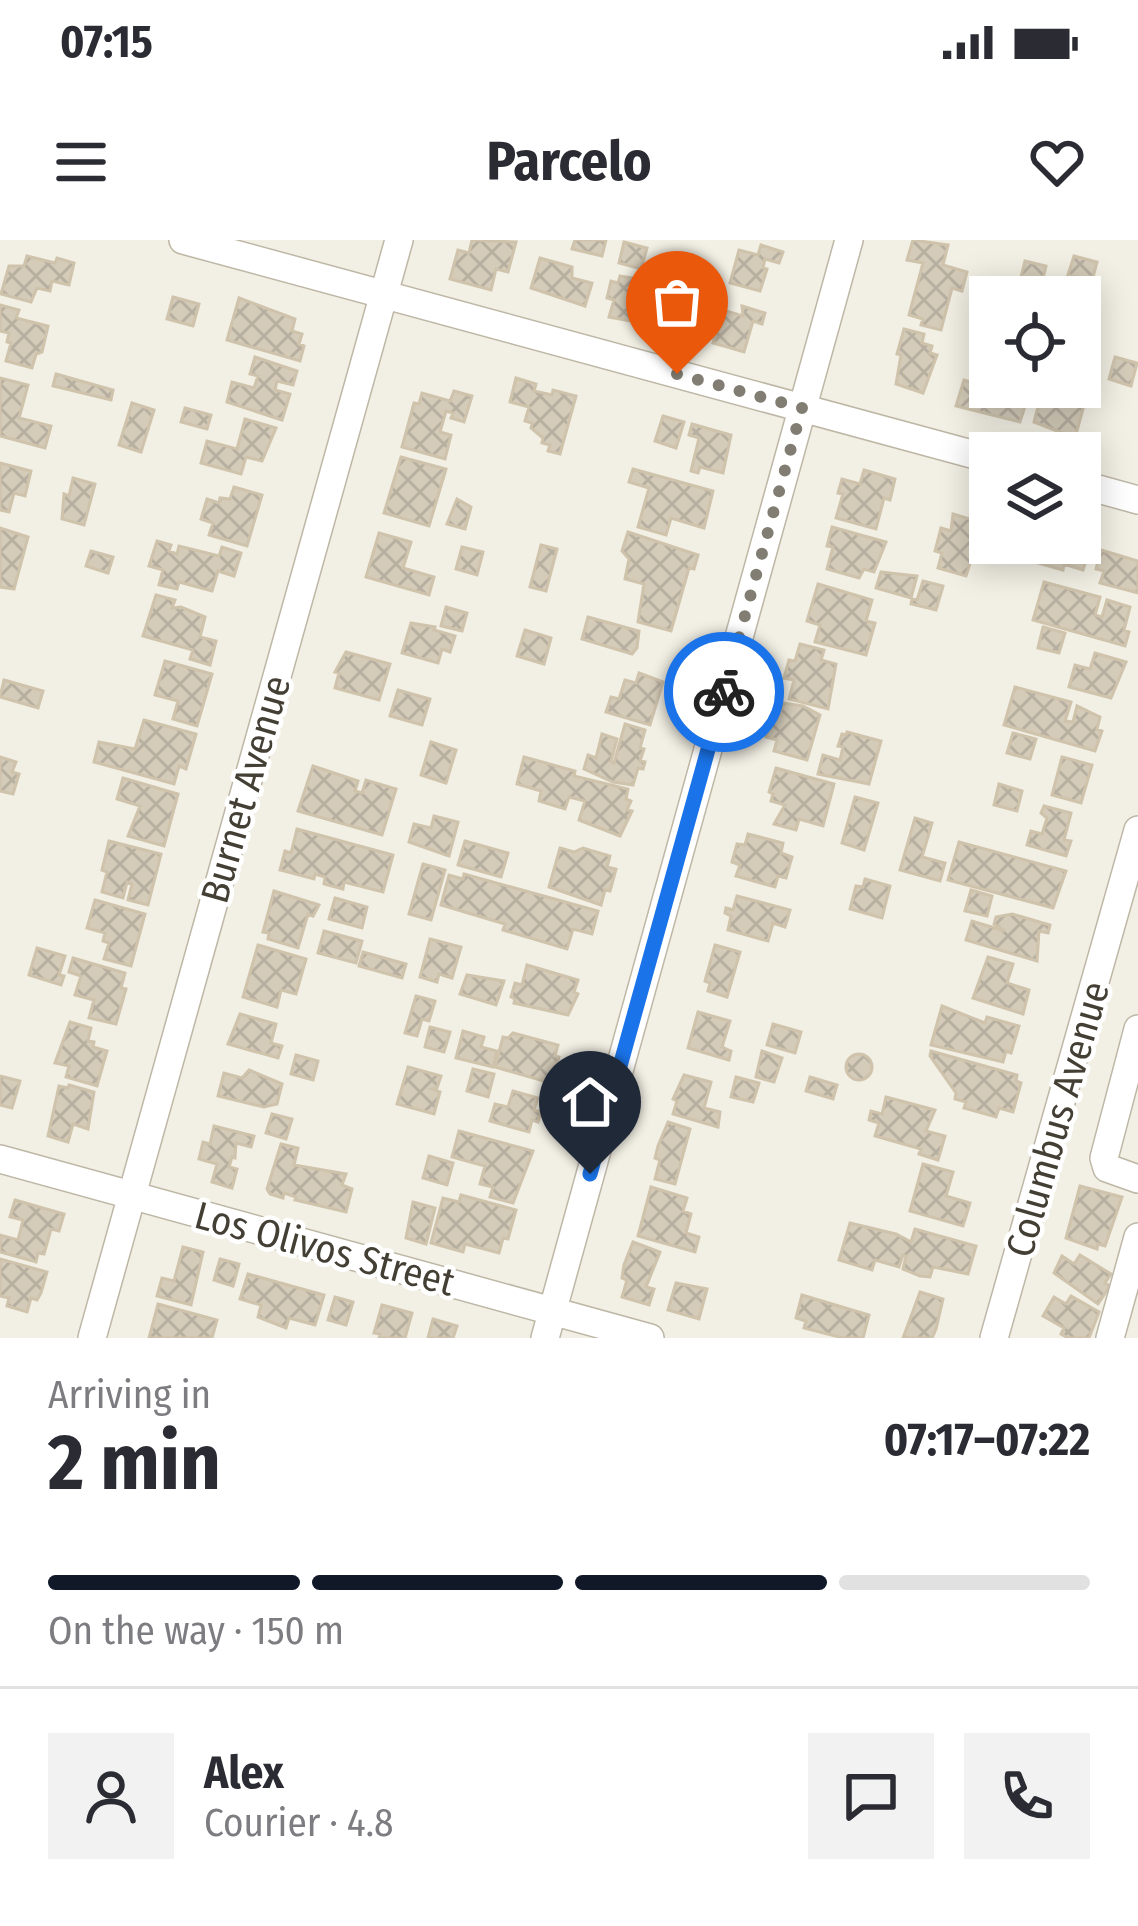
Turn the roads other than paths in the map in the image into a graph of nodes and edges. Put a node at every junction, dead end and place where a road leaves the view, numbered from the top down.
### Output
1 (183, 240) edge
2 (399, 240) edge
3 (849, 240) edge
4 (384, 296) junction
5 (802, 408) junction
6 (969, 453) edge
7 (1101, 490) edge
8 (1138, 500) edge
9 (1138, 830) edge
10 (1138, 1029) edge
11 (0, 1159) edge
12 (1138, 1178) edge
13 (131, 1195) junction
14 (1138, 1237) edge
15 (553, 1310) junction
16 (92, 1338) edge
17 (544, 1338) edge
18 (650, 1338) edge
19 (994, 1338) edge
20 (1111, 1338) edge

1 - 4 street
2 - 4 street, Burnet Avenue
3 - 5 street
4 - 5 street
4 - 13 street, Burnet Avenue
5 - 6 street
5 - 15 street
7 - 8 street
9 - 19 street, Columbus Avenue
10 - 12 street
11 - 13 street, Los Olivos Street
13 - 15 street, Los Olivos Street
13 - 16 street, Burnet Avenue
14 - 20 street
15 - 17 street
15 - 18 street, Los Olivos Street

